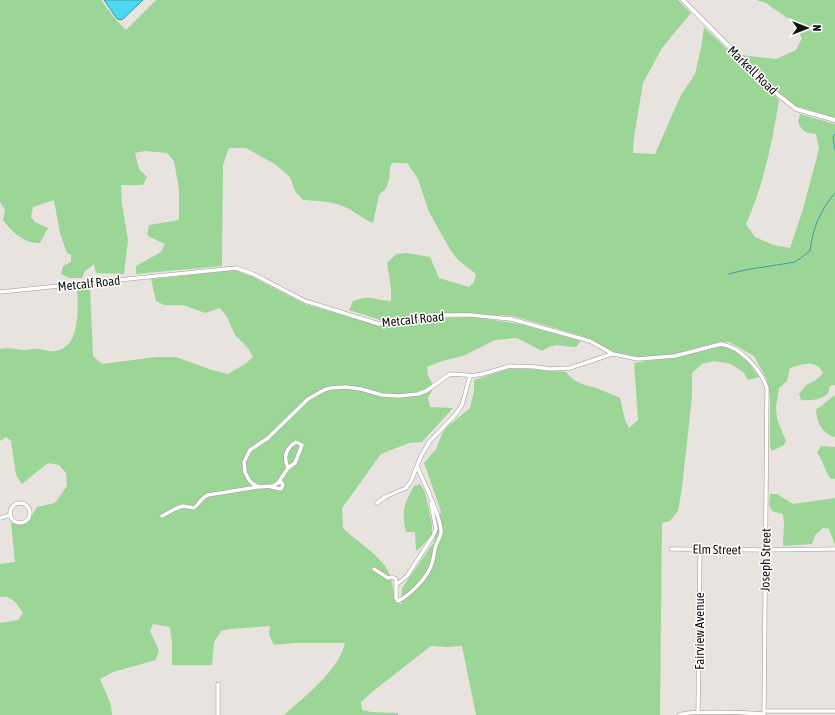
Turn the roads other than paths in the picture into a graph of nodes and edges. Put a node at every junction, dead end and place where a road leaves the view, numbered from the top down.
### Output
1 (682, 0) edge
2 (835, 120) edge
3 (0, 292) edge
4 (612, 354) junction
5 (470, 376) junction
6 (768, 405) joint
7 (417, 466) junction
8 (288, 468) junction
9 (280, 480) junction
10 (258, 486) junction
11 (271, 486) junction
12 (430, 498) junction
13 (377, 503) dead end
14 (10, 515) junction
15 (162, 516) dead end
16 (0, 518) edge
17 (671, 549) dead end
18 (700, 549) junction
19 (835, 549) edge
20 (765, 550) junction
21 (374, 569) dead end
22 (396, 585) junction
23 (218, 684) dead end
24 (835, 711) edge
25 (698, 713) junction
26 (764, 713) edge
27 (218, 715) edge
28 (680, 715) edge

1 - 2 street, Markell Road
3 - 4 street, Metcalf Road
4 - 5 street
4 - 6 street, Metcalf Road
5 - 7 street
5 - 10 street
6 - 20 street, Joseph Street
7 - 12 street
7 - 13 street
8 - 8 street
8 - 9 street
9 - 11 street
9 - 11 street
10 - 11 street
10 - 15 street
12 - 22 street
12 - 22 street
14 - 14 street
14 - 16 street
17 - 18 street, Elm Street
18 - 20 street, Elm Street
18 - 25 street, Fairview Avenue
19 - 20 street, Elm Street
20 - 26 street, Joseph Street
21 - 22 street
23 - 27 street
24 - 26 street
25 - 26 street
25 - 28 street

